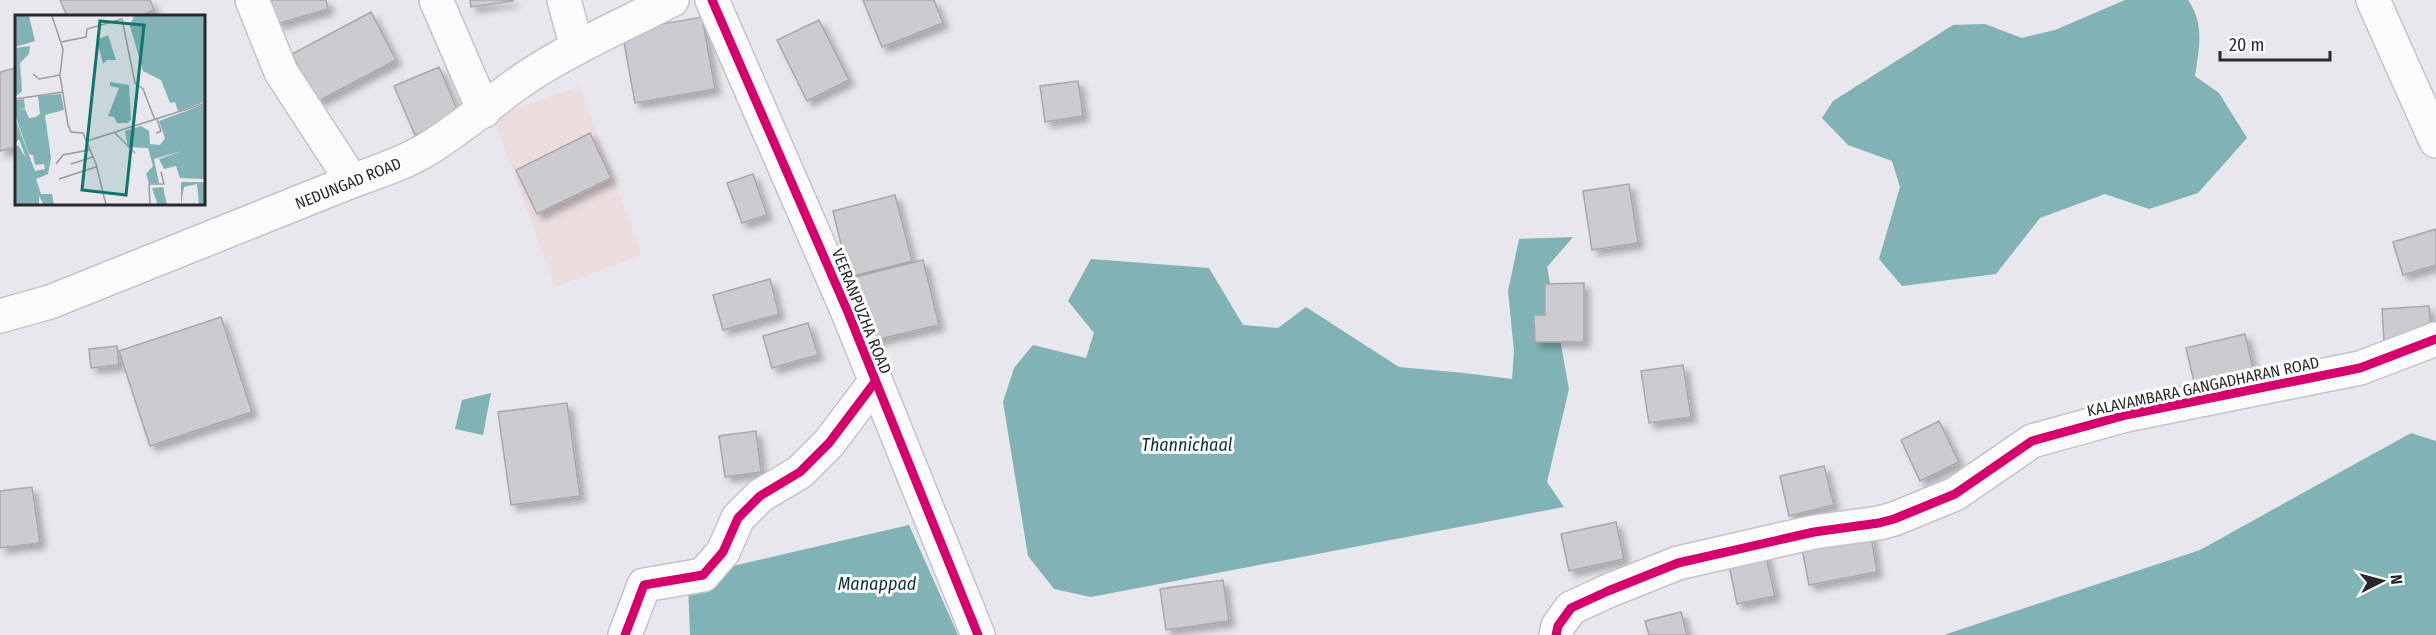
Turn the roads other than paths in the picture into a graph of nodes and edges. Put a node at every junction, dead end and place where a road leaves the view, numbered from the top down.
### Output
1 (252, 0) edge
2 (436, 0) edge
3 (564, 0) edge
4 (672, 0) edge
5 (712, 0) edge
6 (2373, 0) edge
7 (577, 48) junction
8 (484, 111) junction
9 (2436, 141) edge
10 (352, 181) junction
11 (0, 316) edge
12 (2436, 339) edge
13 (875, 382) junction
14 (625, 635) edge
15 (978, 635) edge
16 (1556, 635) edge

1 - 10 street
2 - 8 street
3 - 7 street
4 - 7 street, NEDUNGAD ROAD
5 - 13 street, VEERANPUZHA ROAD
6 - 9 street
7 - 8 street, NEDUNGAD ROAD
8 - 10 street, NEDUNGAD ROAD
10 - 11 street, NEDUNGAD ROAD
12 - 16 street, KALAVAMBARA GANGADHARAN ROAD
13 - 14 street
13 - 15 street, VEERANPUZHA ROAD

